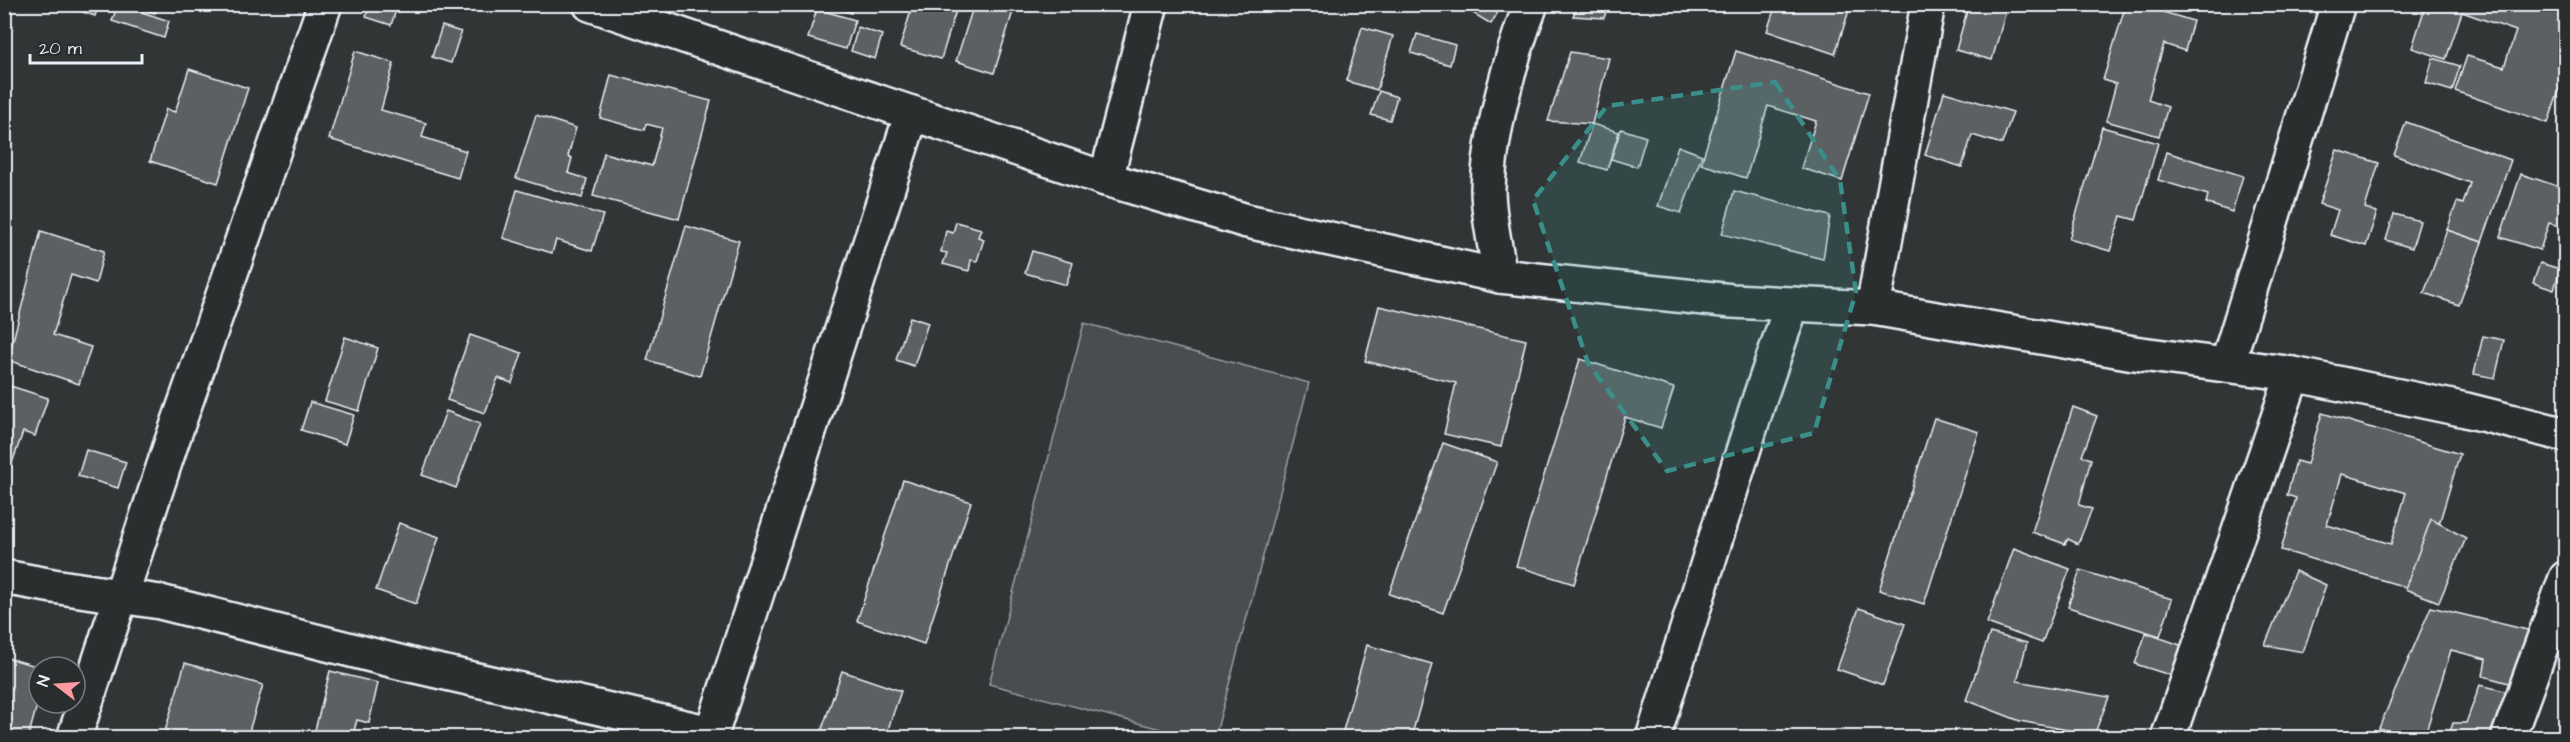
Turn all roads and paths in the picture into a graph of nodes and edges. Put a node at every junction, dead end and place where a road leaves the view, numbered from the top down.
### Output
1 (325, 4) edge
2 (590, 4) edge
3 (1151, 4) edge
4 (1531, 4) edge
5 (1928, 4) edge
6 (2338, 4) edge
7 (912, 113) junction
8 (1106, 179) junction
9 (1500, 276) junction
10 (1792, 304) junction
11 (1873, 308) junction
12 (2227, 365) junction
13 (2293, 374) junction
14 (2565, 435) edge
15 (4, 577) edge
16 (2565, 578) edge
17 (122, 595) junction
18 (711, 735) edge
19 (74, 738) edge
20 (1653, 738) edge
21 (2168, 738) edge
22 (2508, 738) edge

1 - 17 street
2 - 7 street
3 - 8 street
4 - 9 street
5 - 11 street
6 - 12 street
7 - 8 street
7 - 18 street
8 - 9 street
9 - 10 street
10 - 11 street
10 - 20 street
11 - 12 street
12 - 13 street
13 - 14 street
13 - 21 street
15 - 17 street
16 - 22 street
17 - 18 street
17 - 19 street

